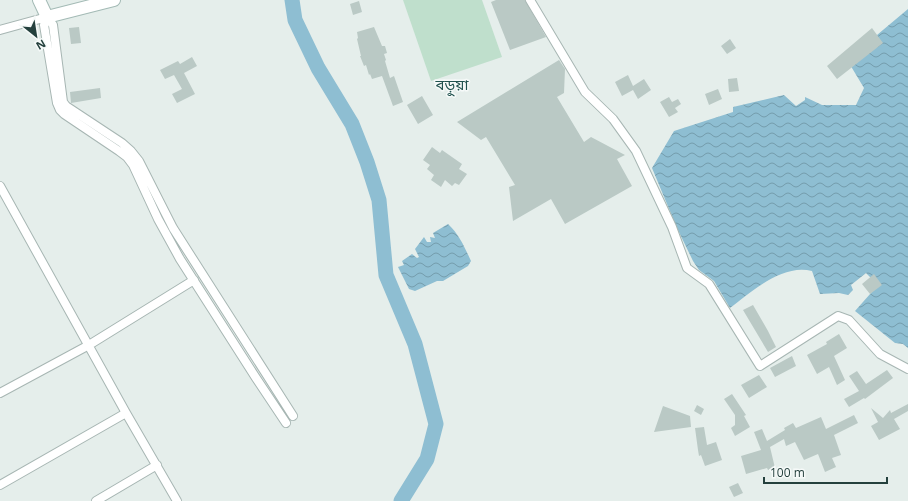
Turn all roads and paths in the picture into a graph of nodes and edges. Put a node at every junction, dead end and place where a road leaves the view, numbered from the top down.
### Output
1 (39, 0) edge
2 (114, 0) edge
3 (530, 0) edge
4 (47, 16) junction
5 (0, 30) edge
6 (100, 134) junction
7 (0, 186) edge
8 (194, 280) junction
9 (89, 345) junction
10 (908, 368) edge
11 (265, 372) junction
12 (256, 378) junction
13 (0, 393) edge
14 (126, 413) junction
15 (293, 416) dead end
16 (286, 423) dead end
17 (158, 466) junction
18 (0, 485) edge
19 (96, 501) edge
20 (177, 501) edge

1 - 4 street
2 - 4 street
3 - 10 street
4 - 5 street
4 - 6 street
6 - 8 street
6 - 11 street
7 - 9 street
8 - 9 street
8 - 12 street
9 - 13 street
9 - 14 street
11 - 12 street
11 - 15 street
12 - 16 street
14 - 17 street
14 - 18 street
17 - 19 street
17 - 20 street

